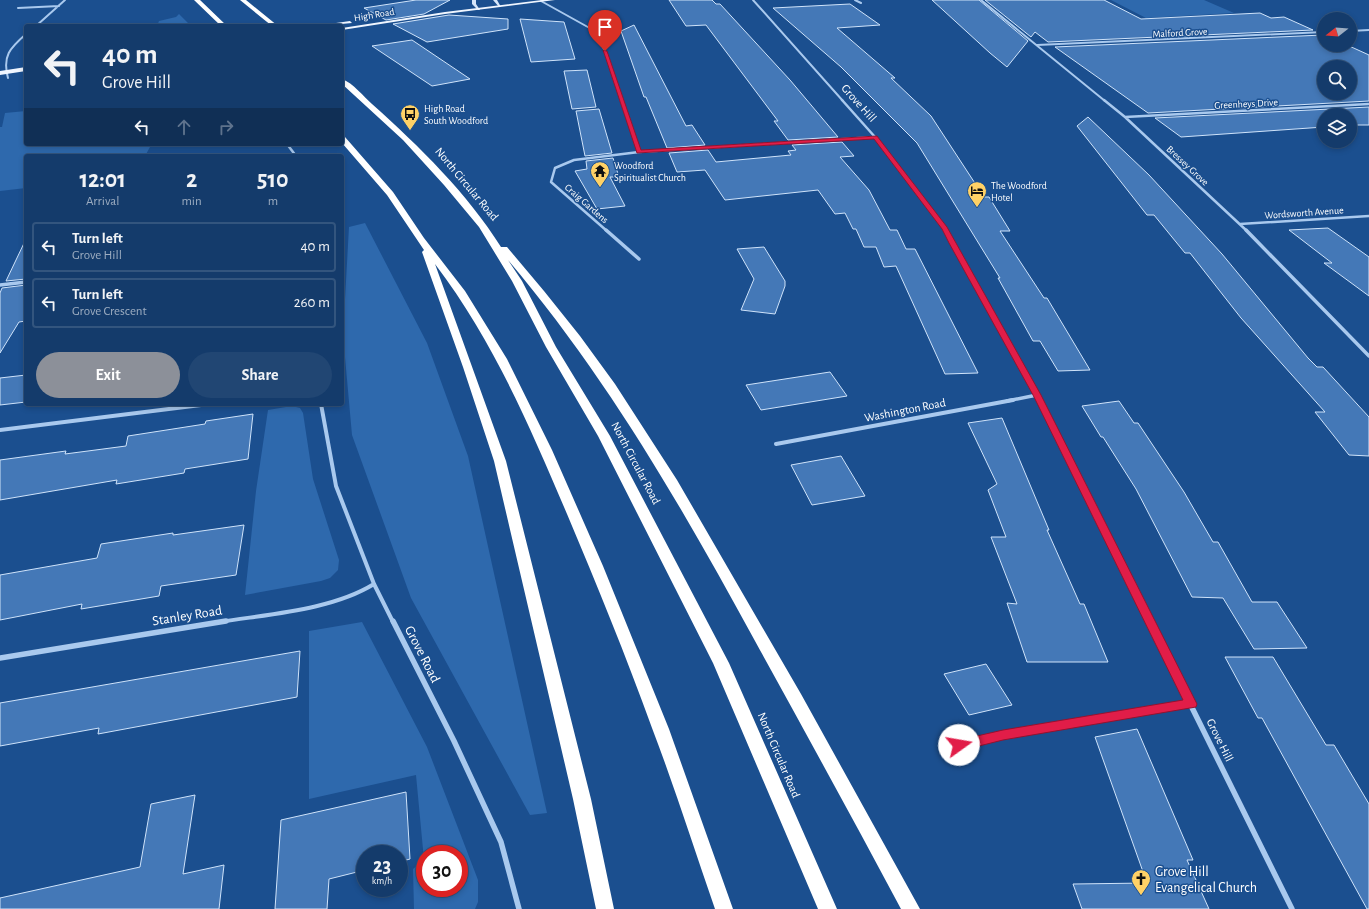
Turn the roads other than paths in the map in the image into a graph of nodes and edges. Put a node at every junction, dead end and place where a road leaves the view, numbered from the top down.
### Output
1 (65, 0) edge
2 (197, 0) edge
3 (243, 0) edge
4 (515, 0) edge
5 (553, 0) edge
6 (753, 0) edge
7 (855, 0) edge
8 (981, 0) edge
9 (496, 1) edge
10 (541, 1) junction
11 (474, 2) edge
12 (860, 3) dead end
13 (59, 6) junction
14 (500, 6) junction
15 (18, 8) dead end
16 (479, 9) junction
17 (407, 13) dead end
18 (355, 21) dead end
19 (38, 24) edge
20 (222, 24) edge
21 (273, 24) edge
22 (335, 24) edge
23 (344, 28) edge
24 (1369, 30) edge
25 (1357, 31) edge
26 (1317, 32) edge
27 (24, 36) edge
28 (1036, 45) junction
29 (24, 69) edge
30 (2, 73) edge
31 (17, 77) edge
32 (0, 80) edge
33 (344, 83) edge
34 (1369, 104) edge
35 (1125, 117) junction
36 (875, 137) junction
37 (344, 141) edge
38 (639, 152) junction
39 (1369, 216) edge
40 (1240, 224) junction
41 (483, 226) junction
42 (421, 240) junction
43 (638, 259) dead end
44 (24, 282) edge
45 (0, 285) edge
46 (1369, 356) edge
47 (1037, 395) junction
48 (193, 406) edge
49 (321, 406) edge
50 (0, 430) edge
51 (776, 444) dead end
52 (374, 584) junction
53 (0, 658) edge
54 (1191, 704) junction
55 (959, 745) dead end
56 (519, 909) edge
57 (605, 909) edge
58 (724, 909) edge
59 (828, 909) edge
60 (911, 909) edge
61 (1292, 909) edge

1 - 13 street
2 - 20 highway
3 - 21 highway
4 - 9 main road, High Road
5 - 10 main road, High Road
6 - 36 street, Grove Hill
7 - 12 street
8 - 28 street, Bressey Grove
9 - 11 main road, High Road
9 - 14 main road
10 - 14 main road, High Road
10 - 38 street
11 - 16 main road
11 - 17 main road, High Road
13 - 15 street
13 - 19 street
14 - 16 main road, High Road
16 - 23 main road, High Road
18 - 22 main road, High Road
24 - 25 street
26 - 28 street, Malford Grove
27 - 30 street
28 - 35 street, Bressey Grove
29 - 30 main road
30 - 31 street
31 - 32 main road
33 - 41 highway, North Circular Road
34 - 35 street, Greenheys Drive
35 - 40 street, Bressey Grove
36 - 38 street
36 - 47 street, Grove Hill
37 - 42 highway
38 - 43 street, Craig Gardens
39 - 40 street, Wordsworth Avenue
40 - 46 street, Bressey Grove
41 - 59 highway, North Circular Road
41 - 60 highway
42 - 57 highway
42 - 58 highway
44 - 45 street
47 - 51 street, Washington Road
47 - 54 street, Grove Hill
48 - 50 street
49 - 52 street, Grove Road
52 - 53 street, Stanley Road
52 - 56 street, Grove Road
54 - 55 street
54 - 61 street, Grove Hill

